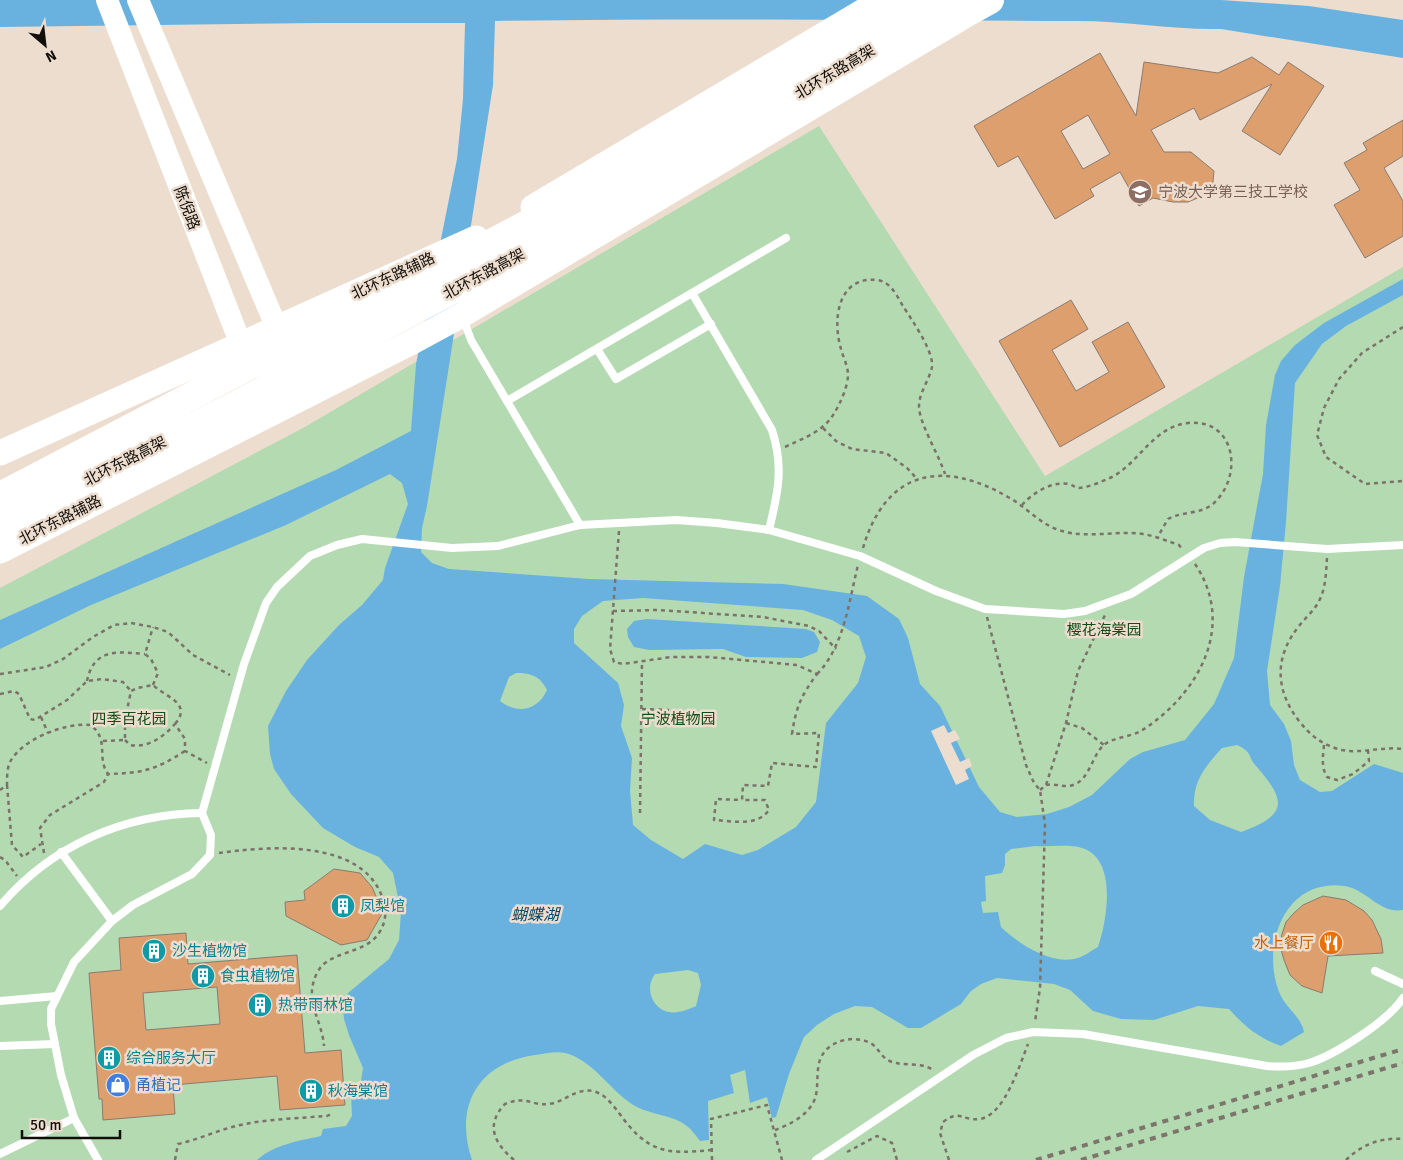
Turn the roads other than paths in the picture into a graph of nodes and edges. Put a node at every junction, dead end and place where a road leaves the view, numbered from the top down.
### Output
1 (107, 0) edge
2 (138, 0) edge
3 (882, 0) edge
4 (890, 0) edge
5 (915, 0) edge
6 (954, 0) edge
7 (991, 0) edge
8 (605, 196) junction
9 (786, 238) dead end
10 (692, 293) junction
11 (462, 315) junction
12 (711, 324) junction
13 (277, 329) junction
14 (240, 344) junction
15 (597, 349) junction
16 (305, 396) junction
17 (507, 401) junction
18 (269, 415) junction
19 (0, 453) edge
20 (0, 496) edge
21 (0, 524) edge
22 (580, 525) junction
23 (769, 530) junction
24 (1403, 545) edge
25 (0, 551) edge
26 (202, 813) junction
27 (61, 852) junction
28 (0, 906) edge
29 (112, 922) junction
30 (1375, 971) dead end
31 (1403, 984) edge
32 (57, 996) junction
33 (1403, 998) edge
34 (0, 1001) edge
35 (55, 1044) junction
36 (0, 1046) edge
37 (74, 1118) junction
38 (0, 1154) edge
39 (98, 1160) edge
40 (816, 1160) edge

1 - 14 street, 陈倪路
2 - 13 street
3 - 13 main road, 北环东路辅路
4 - 8 highway
5 - 8 highway, 北环东路高架
6 - 8 highway, 北环东路高架
7 - 8 highway
7 - 11 main road, 北环东路辅路
8 - 20 highway, 北环东路高架
8 - 21 highway, 北环东路高架
9 - 10 lane
10 - 12 lane
10 - 15 lane
11 - 16 main road, 北环东路辅路
11 - 17 lane
12 - 15 lane
12 - 23 lane
13 - 14 main road, 北环东路辅路
13 - 16 street
14 - 18 street, 陈倪路
14 - 19 main road, 北环东路辅路
15 - 17 lane
16 - 18 main road, 北环东路辅路
17 - 22 lane
18 - 25 main road, 北环东路辅路
22 - 23 lane
22 - 26 lane
23 - 24 lane
26 - 27 lane
26 - 29 lane
27 - 28 lane
27 - 29 lane
29 - 32 lane
30 - 31 lane
32 - 34 lane
32 - 35 lane
33 - 40 lane
35 - 36 lane
35 - 37 lane
37 - 38 lane
37 - 39 lane

